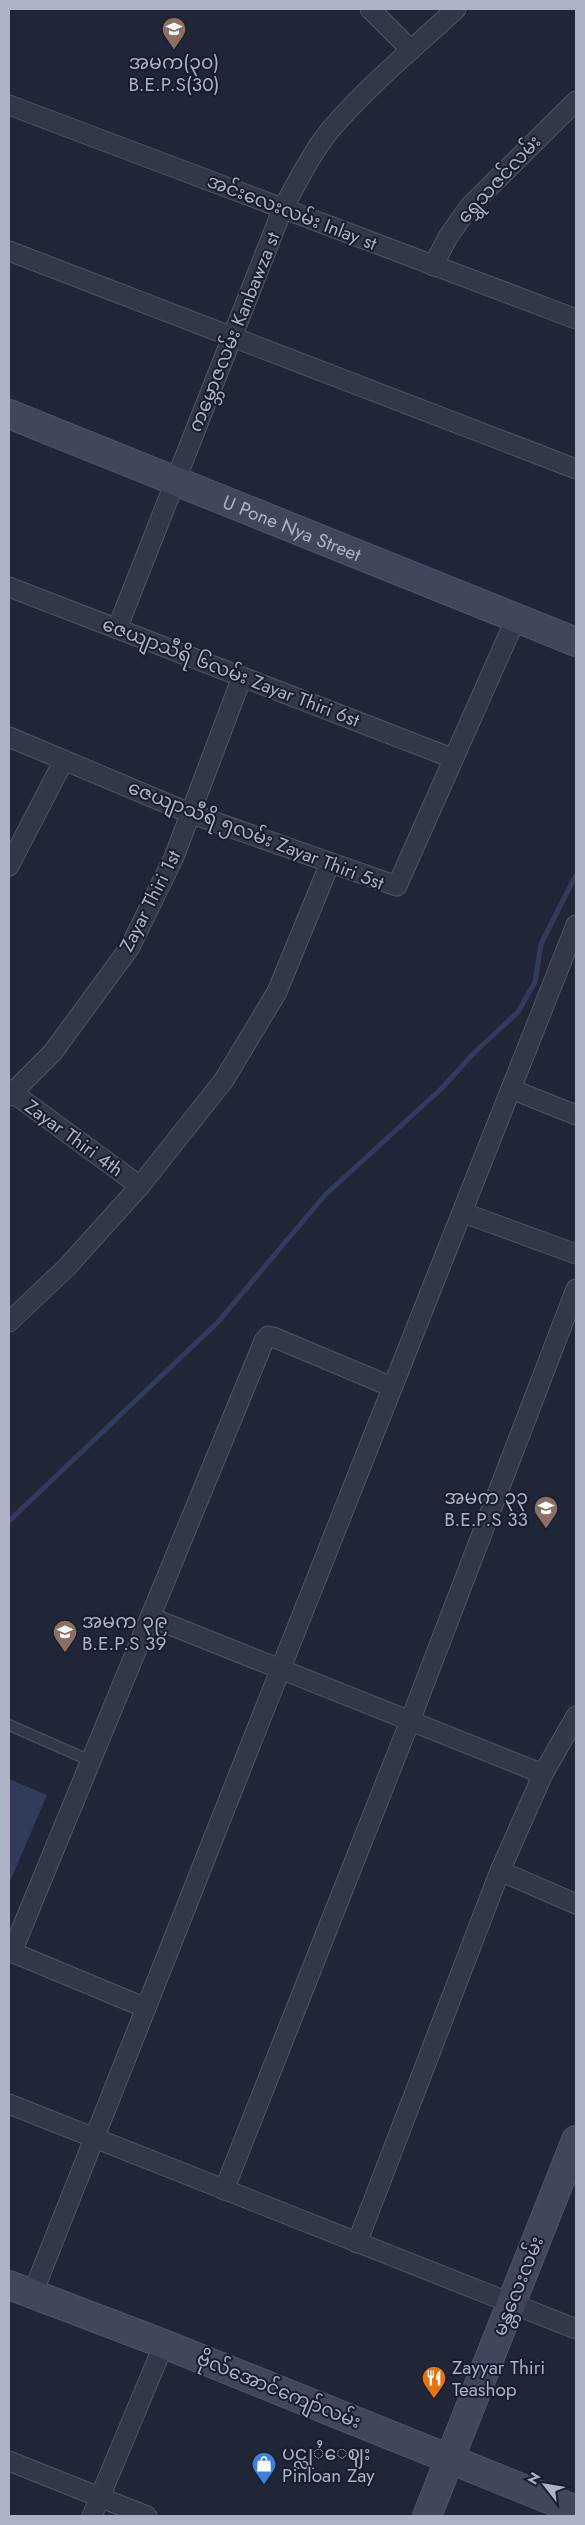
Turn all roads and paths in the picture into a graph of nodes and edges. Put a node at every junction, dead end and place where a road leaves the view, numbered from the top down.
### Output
1 (370, 9) edge
2 (456, 9) edge
3 (411, 50) junction
4 (576, 101) edge
5 (9, 105) edge
6 (283, 208) junction
7 (9, 251) edge
8 (433, 266) junction
9 (576, 319) edge
10 (231, 336) junction
11 (9, 414) edge
12 (576, 469) edge
13 (175, 481) junction
14 (9, 587) edge
15 (517, 616) junction
16 (117, 629) junction
17 (576, 642) edge
18 (242, 677) junction
19 (9, 737) edge
20 (452, 758) junction
21 (64, 760) junction
22 (192, 814) junction
23 (330, 862) junction
24 (9, 866) edge
25 (575, 933) edge
26 (511, 1089) junction
27 (10, 1093) edge
28 (576, 1114) edge
29 (140, 1186) junction
30 (464, 1213) junction
31 (576, 1254) edge
32 (576, 1288) edge
33 (9, 1322) edge
34 (392, 1387) junction
35 (150, 1617) junction
36 (280, 1669) junction
37 (576, 1716) edge
38 (410, 1721) junction
39 (9, 1725) edge
40 (91, 1761) junction
41 (543, 1774) junction
42 (500, 1871) junction
43 (576, 1904) edge
44 (10, 1951) edge
45 (146, 2008) junction
46 (9, 2104) edge
47 (94, 2138) junction
48 (576, 2140) edge
49 (224, 2190) junction
50 (357, 2242) junction
51 (20, 2290) edge
52 (511, 2303) junction
53 (576, 2329) edge
54 (164, 2344) junction
55 (9, 2460) edge
56 (450, 2460) junction
57 (100, 2496) junction
58 (576, 2510) edge
59 (92, 2516) edge
60 (147, 2516) edge
61 (427, 2516) edge

1 - 3 street
2 - 3 street, ကမ္ဘောဇလမ်း Kanbawza st
3 - 6 street, ကမ္ဘောဇလမ်း Kanbawza st
4 - 8 street, ရွှေသဇင်လမ်း
5 - 6 street, အင်းလေးလမ်း Inlay st
6 - 8 street, အင်းလေးလမ်း Inlay st
6 - 10 street, ကမ္ဘောဇလမ်း Kanbawza st
7 - 10 street
8 - 9 street, အင်းလေးလမ်း Inlay st
10 - 12 street
10 - 13 street, ကမ္ဘောဇလမ်း Kanbawza st
11 - 13 street, U Pone Nya Street
13 - 15 street, U Pone Nya Street
13 - 16 street, ကမ္ဘောဇလမ်း Kanbawza st
14 - 16 street, ဇေယျာသီရိ ၆လမ်း Zayar Thiri 6st
15 - 17 street, U Pone Nya Street
15 - 20 street, ဇေယျာသီရိ ၅လမ်း Zayar Thiri 5st
16 - 18 street, ဇေယျာသီရိ ၆လမ်း Zayar Thiri 6st
18 - 20 street, ဇေယျာသီရိ ၆လမ်း Zayar Thiri 6st
18 - 22 street, Zayar Thiri 1st
19 - 21 street, ဇေယျာသီရိ ၅လမ်း Zayar Thiri 5st
20 - 23 street, ဇေယျာသီရိ ၅လမ်း Zayar Thiri 5st
21 - 22 street, ဇေယျာသီရိ ၅လမ်း Zayar Thiri 5st
21 - 24 street
22 - 23 street, ဇေယျာသီရိ ၅လမ်း Zayar Thiri 5st
22 - 27 street, Zayar Thiri 1st
23 - 29 street
25 - 26 street
26 - 28 street
26 - 30 street
27 - 29 street, Zayar Thiri 4th
29 - 33 street
30 - 31 street
30 - 34 street
32 - 38 street
34 - 35 street
34 - 36 street
35 - 36 street
35 - 40 street
36 - 38 street
36 - 45 street
37 - 41 street
38 - 41 street
38 - 49 street
39 - 40 lane
40 - 44 street
41 - 42 street
42 - 43 street
42 - 50 street
44 - 45 street
45 - 47 street
46 - 47 street
47 - 49 street
47 - 51 street
48 - 52 street, မန္တလေးလမ်း
49 - 50 street
50 - 52 street
51 - 54 street, ဗိုလ်အောင်ကျော်လမ်း
52 - 53 street
52 - 56 street, မန္တလေးလမ်း
54 - 56 street, ဗိုလ်အောင်ကျော်လမ်း
54 - 57 street
55 - 57 street
56 - 58 street, ဗိုလ်အောင်ကျော်လမ်း
56 - 61 street, မန္တလေးလမ်း
57 - 59 street
57 - 60 street

